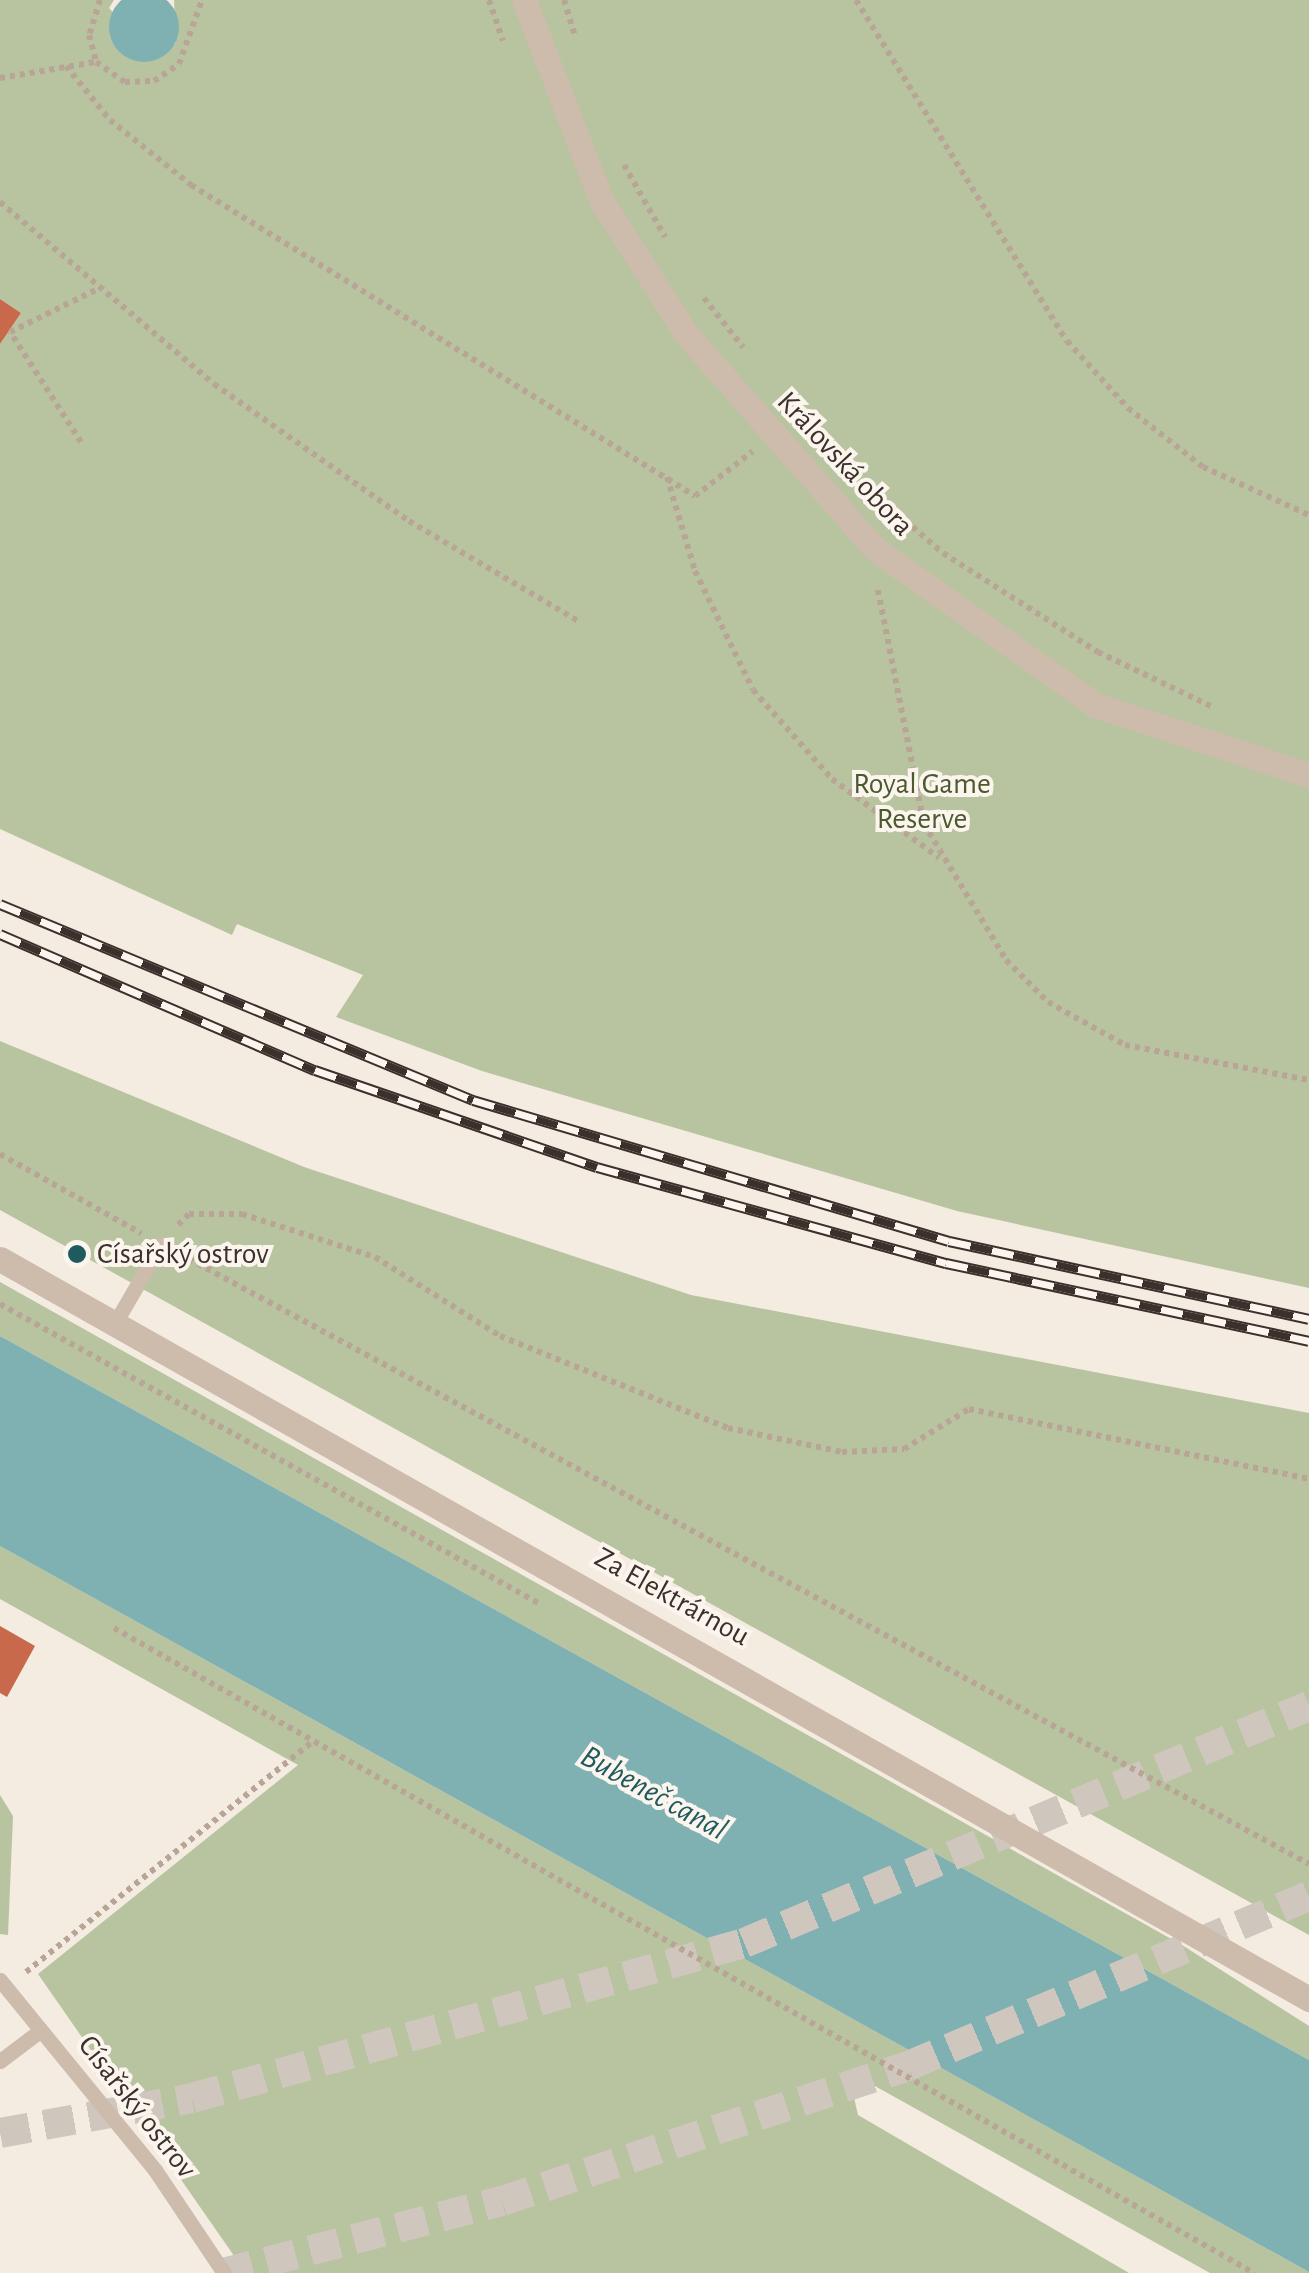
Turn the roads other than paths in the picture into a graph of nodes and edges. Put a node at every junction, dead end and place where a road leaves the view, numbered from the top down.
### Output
1 (524, 0) edge
2 (1309, 775) edge
3 (160, 1244) road end
4 (0, 1259) edge
5 (115, 1323) junction
6 (3, 1984) edge
7 (1309, 1998) edge
8 (41, 2030) junction
9 (0, 2061) edge
10 (224, 2273) edge

1 - 2 street, Královská obora
3 - 5 lane
4 - 5 street, Za Elektrárnou
5 - 7 street, Za Elektrárnou
6 - 8 lane, Císařský ostrov
8 - 9 lane
8 - 10 lane, Císařský ostrov

